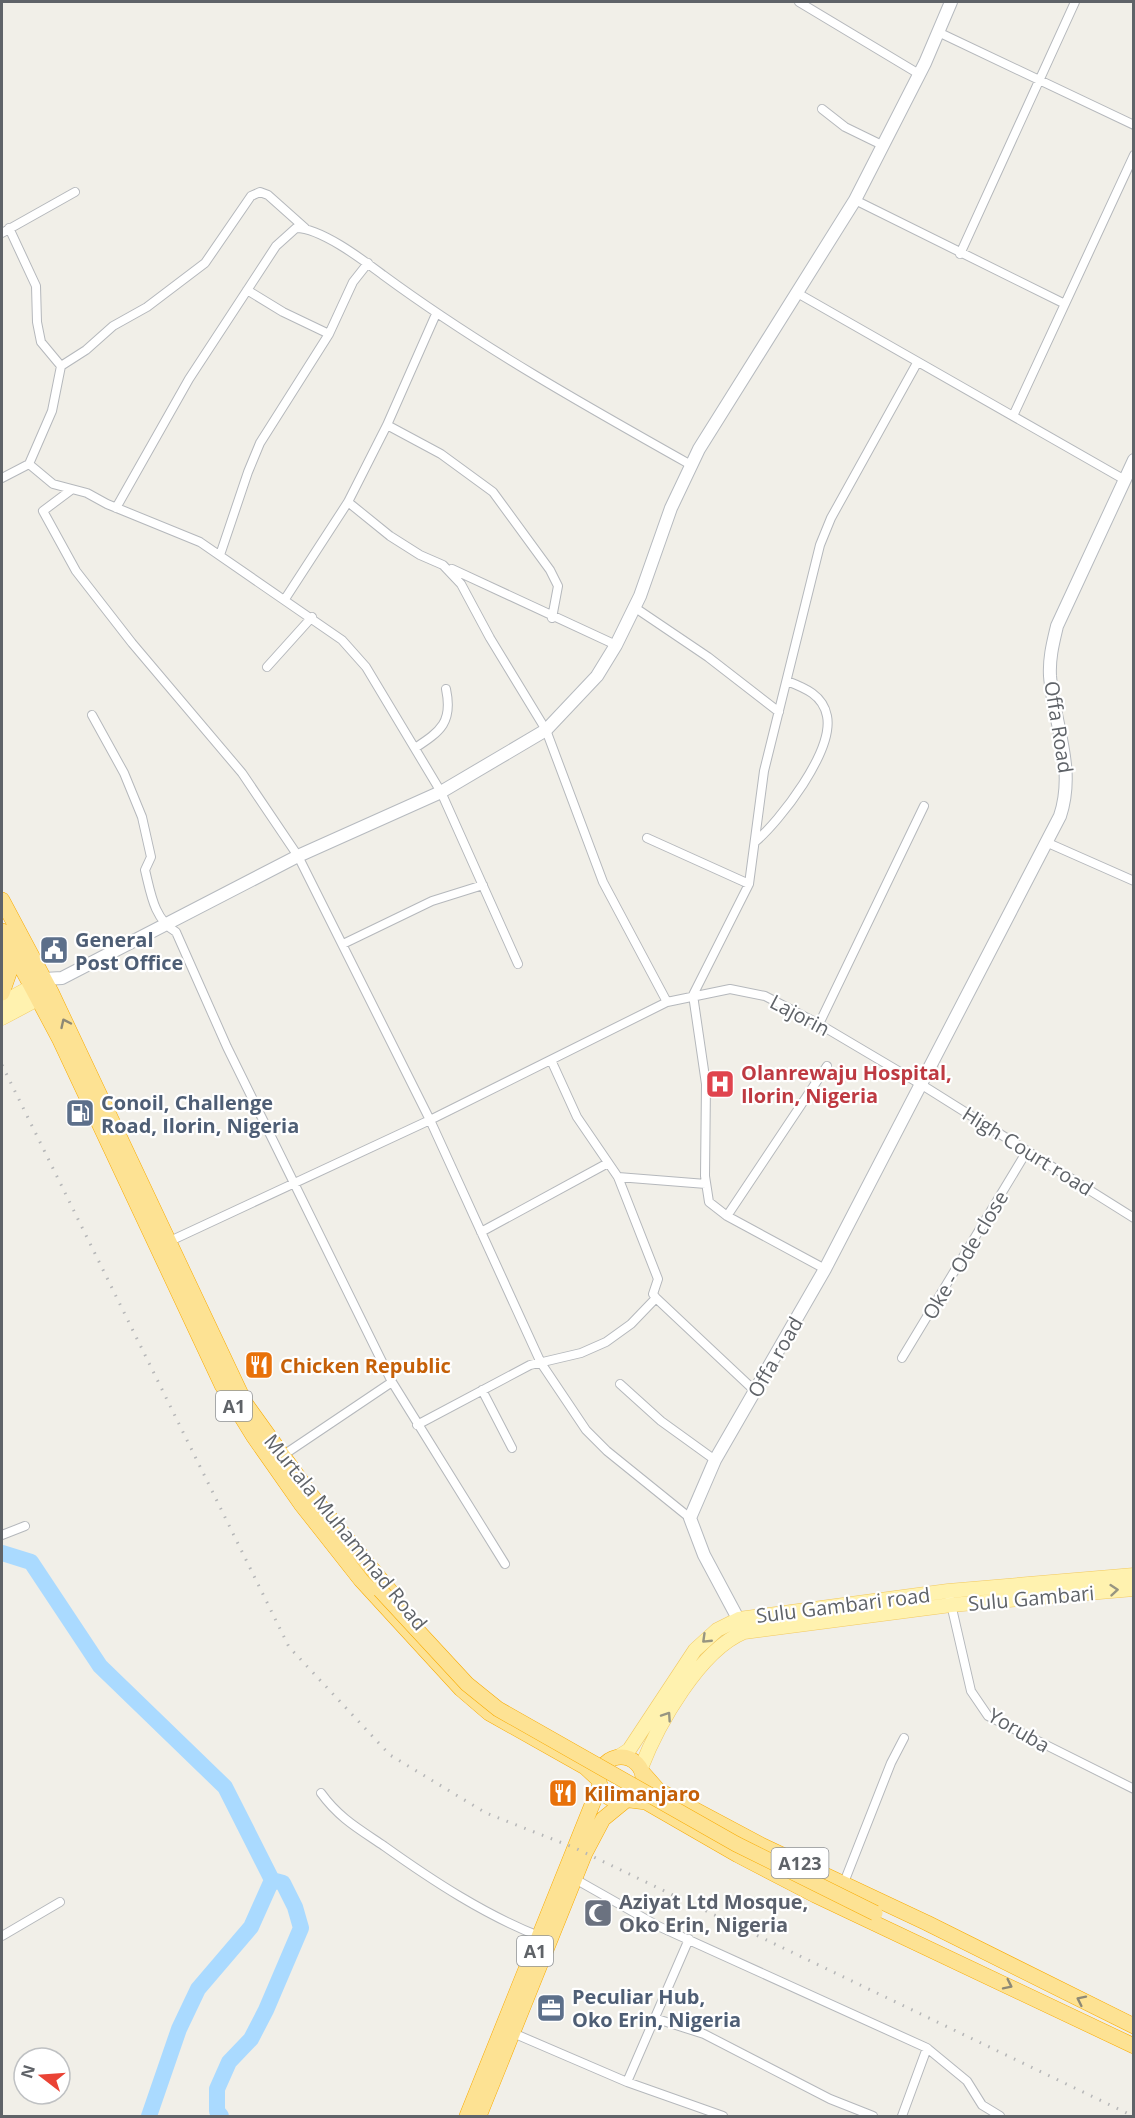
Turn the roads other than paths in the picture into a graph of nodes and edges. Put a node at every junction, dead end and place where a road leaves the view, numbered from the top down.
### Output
1 (799, 2) edge
2 (951, 2) edge
3 (1075, 2) edge
4 (938, 32) junction
5 (920, 74) junction
6 (1041, 80) junction
7 (822, 109) dead end
8 (1134, 125) edge
9 (884, 146) junction
10 (1134, 155) edge
11 (75, 192) dead end
12 (855, 200) junction
13 (305, 228) junction
14 (5, 231) edge
15 (960, 254) junction
16 (368, 263) junction
17 (247, 290) junction
18 (799, 294) junction
19 (1065, 304) junction
20 (436, 314) junction
21 (329, 334) junction
22 (917, 363) junction
23 (61, 366) junction
24 (1013, 416) junction
25 (387, 425) junction
26 (1134, 459) edge
27 (29, 464) junction
28 (691, 465) junction
29 (2, 478) edge
30 (1125, 480) junction
31 (71, 490) junction
32 (348, 502) junction
33 (116, 508) junction
34 (220, 555) junction
35 (443, 565) junction
36 (285, 599) junction
37 (634, 607) junction
38 (312, 617) junction
39 (552, 618) junction
40 (616, 645) junction
41 (267, 667) dead end
42 (787, 681) junction
43 (446, 689) dead end
44 (779, 712) junction
45 (92, 715) dead end
46 (546, 730) junction
47 (415, 748) junction
48 (441, 792) junction
49 (924, 806) dead end
50 (647, 838) dead end
51 (755, 842) junction
52 (1048, 843) junction
53 (298, 856) junction
54 (1134, 881) edge
55 (749, 884) junction
56 (483, 885) junction
57 (2, 900) edge
58 (165, 925) junction
59 (2, 933) edge
60 (343, 944) junction
61 (518, 964) dead end
62 (42, 989) junction
63 (2, 993) edge
64 (693, 995) junction
65 (667, 1002) junction
66 (2, 1003) edge
67 (2, 1018) edge
68 (819, 1024) junction
69 (551, 1060) junction
70 (827, 1066) dead end
71 (922, 1085) junction
72 (430, 1120) junction
73 (1027, 1151) junction
74 (608, 1163) junction
75 (618, 1177) junction
76 (295, 1183) junction
77 (706, 1184) junction
78 (727, 1216) junction
79 (1134, 1218) edge
80 (481, 1232) junction
81 (167, 1242) junction
82 (825, 1269) junction
83 (656, 1298) junction
84 (902, 1358) dead end
85 (541, 1363) junction
86 (392, 1382) junction
87 (620, 1384) dead end
88 (482, 1390) junction
89 (755, 1391) junction
90 (417, 1425) junction
91 (512, 1448) dead end
92 (282, 1456) junction
93 (715, 1460) junction
94 (306, 1499) junction
95 (690, 1518) junction
96 (24, 1526) dead end
97 (2, 1535) edge
98 (506, 1564) dead end
99 (1134, 1575) edge
100 (1134, 1588) edge
101 (950, 1598) junction
102 (742, 1626) junction
103 (904, 1738) dead end
104 (613, 1759) junction
105 (642, 1771) junction
106 (600, 1782) junction
107 (1134, 1789) edge
108 (321, 1793) dead end
109 (627, 1800) junction
110 (575, 1879) junction
111 (843, 1885) junction
112 (60, 1902) dead end
113 (876, 1911) junction
114 (2, 1936) edge
115 (541, 1937) junction
116 (689, 1939) junction
117 (963, 1943) junction
118 (955, 1960) junction
119 (654, 2018) junction
120 (1134, 2026) edge
121 (513, 2033) junction
122 (1134, 2046) edge
123 (927, 2048) junction
124 (627, 2082) junction
125 (467, 2116) edge
126 (479, 2116) edge
127 (723, 2116) edge
128 (873, 2116) edge
129 (902, 2116) edge
130 (1000, 2116) edge

1 - 5 street
2 - 4 street
3 - 6 street
4 - 5 street
4 - 6 street
5 - 9 street
6 - 8 street
6 - 15 street
7 - 9 street
9 - 12 street
10 - 19 street
11 - 14 street
12 - 15 street
12 - 18 street
13 - 16 street
13 - 17 street
13 - 23 street
14 - 23 street
15 - 19 street
16 - 20 street
16 - 21 street
17 - 21 street
17 - 33 street
18 - 22 street
18 - 28 street
19 - 24 street
20 - 25 street
20 - 28 street
21 - 34 street
22 - 24 street
22 - 42 street
23 - 27 street
24 - 30 street
25 - 32 street
25 - 39 street
26 - 30 street, Offa Road
27 - 29 street
27 - 31 street
28 - 37 street
30 - 52 street, Offa Road
31 - 33 street
31 - 53 street
32 - 35 street
32 - 36 street
33 - 34 street
34 - 36 street
35 - 39 street
35 - 46 street
36 - 38 street
37 - 40 street
37 - 44 street
38 - 41 street
38 - 47 street
39 - 40 street
40 - 46 street
42 - 44 street
42 - 51 street
43 - 47 street
44 - 51 street
45 - 58 street
46 - 48 street
46 - 65 street
47 - 48 street
48 - 53 street
48 - 56 street
49 - 68 street
50 - 55 street
51 - 55 street
52 - 54 street
52 - 71 street, Offa Road
53 - 58 street
53 - 60 street
55 - 64 street
56 - 60 street
56 - 61 street
57 - 62 highway, Murtala Muhammad Road / A1
58 - 62 street
58 - 76 street
59 - 62 highway, Murtala Muhammad Road / A1
59 - 63 highway
60 - 72 street
62 - 66 main road
62 - 67 main road
81 -> 62 highway, Murtala Muhammad Road / A1
62 - 94 highway, Murtala Muhammad Road / A1
64 - 65 street, Lajorin
64 - 68 street, Lajorin
64 - 77 street
65 - 69 street, Lajorin
68 - 71 street, Lajorin
69 - 72 street, Lajorin
69 - 74 street
70 - 78 street
71 - 73 street, High Court road
71 - 82 street, Offa road
72 - 76 street, Lajorin
72 - 80 street
73 - 79 street, High Court road
73 - 84 street, Oke - Ode close
74 - 75 street
74 - 80 street
75 - 77 street
75 - 83 street
76 - 81 street, Lajorin
76 - 86 street
77 - 78 street
78 - 82 street
80 - 85 street
81 - 92 highway, Murtala Muhammad Road / A1
82 - 89 street, Offa road
83 - 85 street
83 - 89 street
85 - 88 street
85 - 95 street
86 - 90 street
86 - 92 street
87 - 93 street
88 - 90 street
88 - 91 street
89 - 93 street, Offa road
90 - 98 street
92 - 94 highway, Murtala Muhammad Road / A1
93 - 95 street, Offa road
94 - 104 highway, Murtala Muhammad Road / A1
94 - 106 highway, Murtala Muhammad Road / A1
94 - 113 highway, Murtala Muhammad Road / A123, bridge
95 - 102 street
96 - 97 street
99 - 101 main road, Sulu Gambari road
101 -> 100 main road, Sulu Gambari
101 - 102 main road, Sulu Gambari road
101 - 107 street, Yoruba
102 -> 104 main road, Sulu Gambari road
105 -> 102 main road
103 - 111 street
104 - 105 highway, A1
104 - 106 highway, A1
105 - 109 highway, A1
105 - 111 highway, Murtala Muhammad Road / A123
106 - 109 highway, A1
106 - 115 highway, A1
108 - 115 street
109 - 110 highway, A1
109 - 118 highway, Murtala Muhammad Road / A123
110 - 116 street
110 - 121 highway, A1
111 - 117 highway, Murtala Muhammad Road / A123
112 - 114 street
113 - 117 highway, Murtala Muhammad Road / A123
113 - 118 highway, Murtala Muhammad Road / A123
115 - 125 highway, A1
116 - 119 street
116 - 123 street
120 -> 117 highway, Murtala Muhammad Road / A123
118 -> 122 highway, Murtala Muhammad Road / A123
119 - 124 street
119 - 128 street
121 - 124 street
121 - 126 highway, A1
123 - 129 street
123 - 130 street
124 - 127 street

